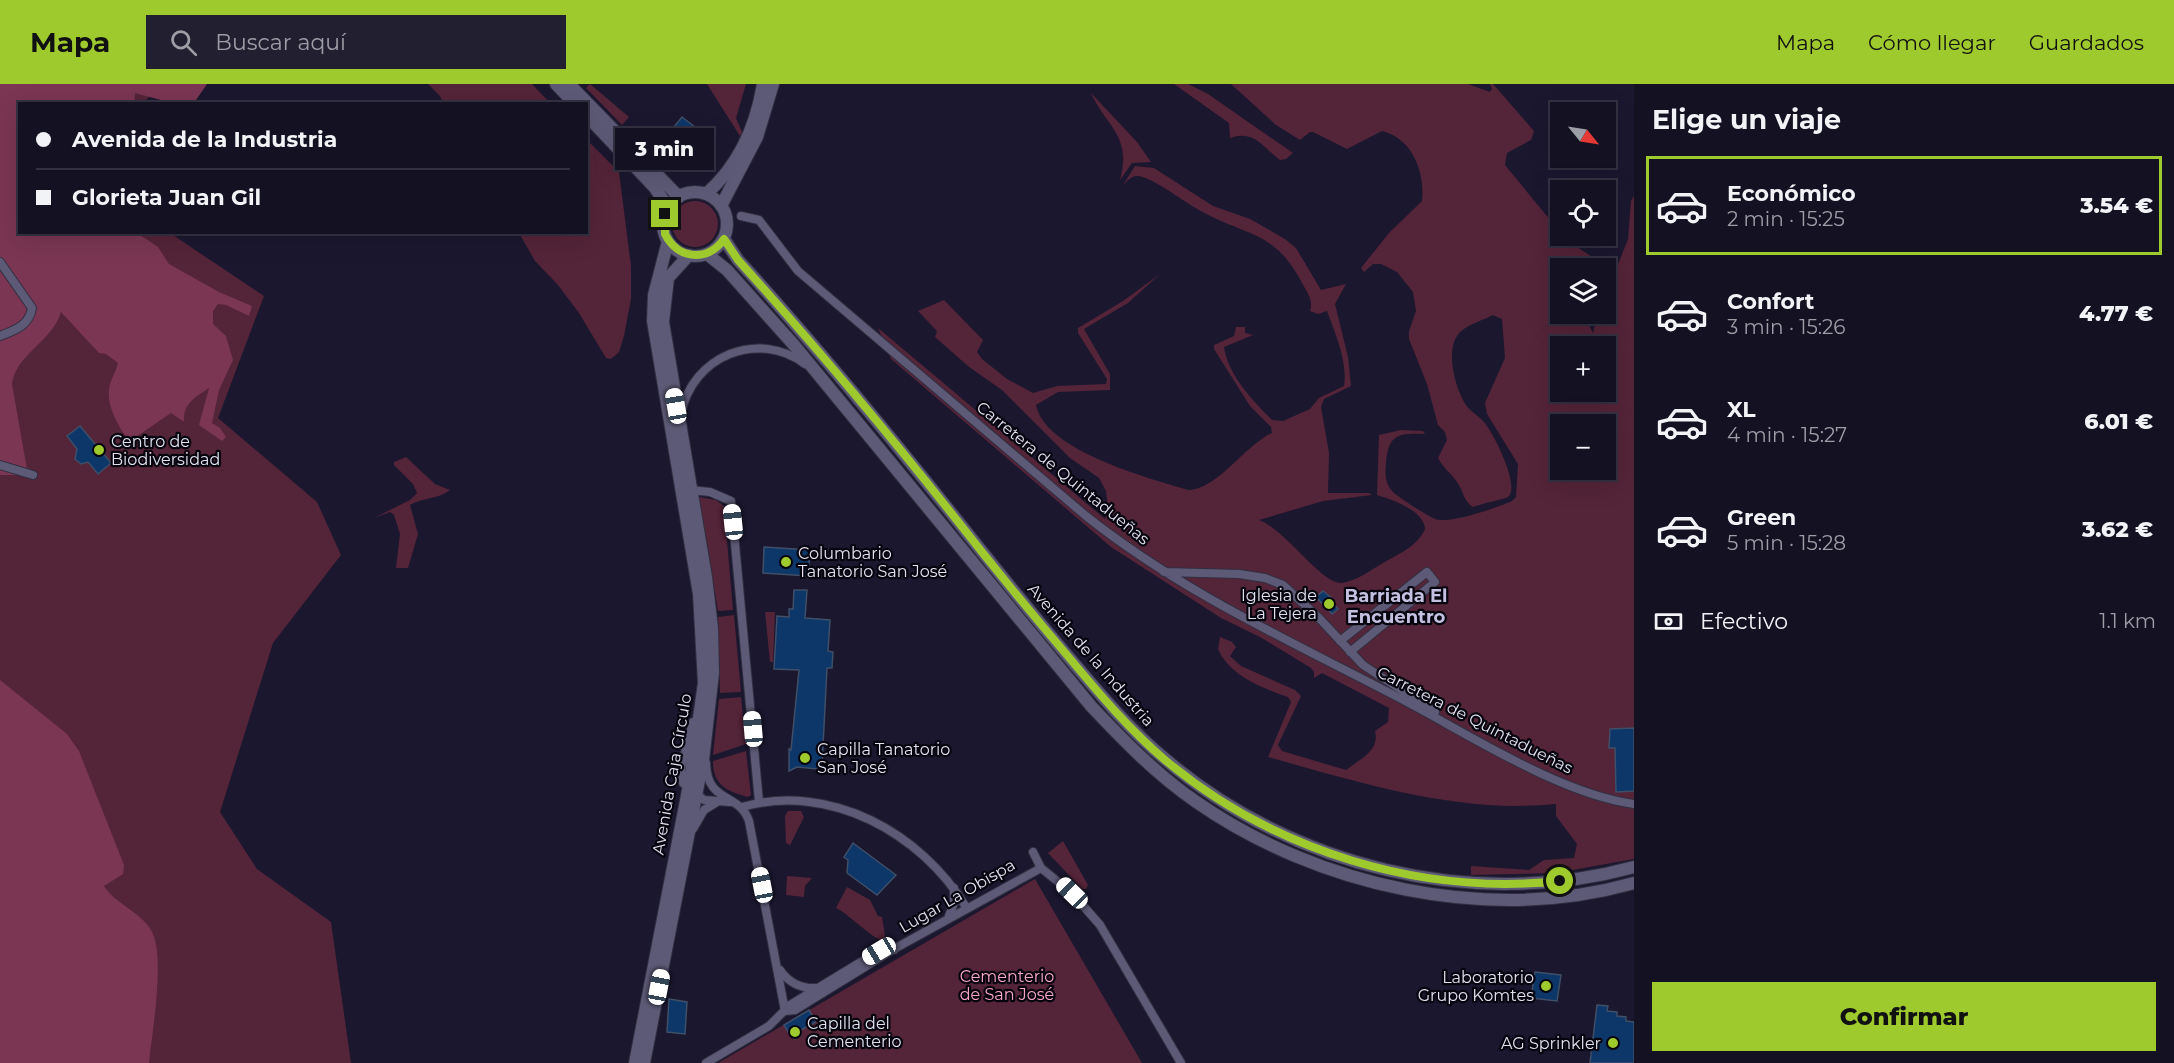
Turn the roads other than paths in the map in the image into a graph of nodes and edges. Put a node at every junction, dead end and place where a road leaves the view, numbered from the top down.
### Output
1 (556, 84) edge
2 (569, 84) edge
3 (763, 84) edge
4 (773, 84) edge
5 (573, 102) edge
6 (587, 102) edge
7 (588, 104) edge
8 (588, 117) edge
9 (706, 194) junction
10 (679, 197) junction
11 (721, 206) junction
12 (668, 207) junction
13 (741, 216) dead end
14 (724, 239) junction
15 (668, 241) junction
16 (707, 254) junction
17 (689, 255) junction
18 (0, 262) edge
19 (0, 336) edge
20 (857, 420) junction
21 (679, 423) junction
22 (0, 465) edge
23 (33, 475) dead end
24 (690, 490) junction
25 (1163, 572) junction
26 (1340, 641) junction
27 (1350, 652) junction
28 (1443, 722) junction
29 (709, 727) junction
30 (690, 794) junction
31 (717, 798) junction
32 (759, 802) junction
33 (1634, 804) edge
34 (742, 807) junction
35 (688, 840) junction
36 (1033, 852) dead end
37 (1041, 867) junction
38 (1634, 867) edge
39 (1634, 883) edge
40 (954, 888) junction
41 (966, 908) junction
42 (949, 918) junction
43 (894, 950) junction
44 (777, 964) junction
45 (818, 988) junction
46 (785, 1011) junction
47 (635, 1063) edge
48 (644, 1063) edge
49 (706, 1063) edge
50 (1181, 1063) edge

1 - 5 main road
2 - 6 main road
3 - 9 main road
4 - 11 main road
7 - 10 main road
8 - 12 main road
9 - 10 main road
9 - 11 main road
10 - 12 main road
11 - 14 main road
12 - 15 main road
13 - 25 street, Carretera de Quintadueñas
14 - 16 main road
14 - 38 main road, Avenida de la Industria
15 - 17 main road
15 - 30 main road, Avenida Caja Círculo
16 - 17 main road
16 - 20 main road, Avenida de la Industria
17 - 21 main road, Avenida Caja Círculo
18 - 19 street
20 - 21 street, Avenida de la Industria
20 - 39 main road, Avenida de la Industria
21 - 24 main road, Avenida Caja Círculo
22 - 23 street
24 - 29 main road, Avenida Caja Círculo
24 - 32 street
25 - 26 street
25 - 28 street, Carretera de Quintadueñas
26 - 27 street
26 - 27 street
27 - 28 street
28 - 33 street, Carretera de Quintadueñas
29 - 30 main road, Avenida Caja Círculo
29 - 31 street
30 - 31 street
30 - 35 main road, Avenida Caja Círculo
30 - 47 main road, Avenida Caja Círculo
31 - 34 street
31 - 35 street
32 - 34 street
32 - 40 street
34 - 44 street
35 - 48 main road, Avenida Caja Círculo
36 - 37 street
37 - 41 street, Lugar La Obispa
37 - 50 street
40 - 41 street
40 - 42 street
41 - 42 street, Lugar La Obispa
42 - 43 street, Lugar La Obispa
43 - 45 street
43 - 46 street, Lugar La Obispa
44 - 45 street
44 - 46 street
45 - 46 street
46 - 49 street, Lugar La Obispa

